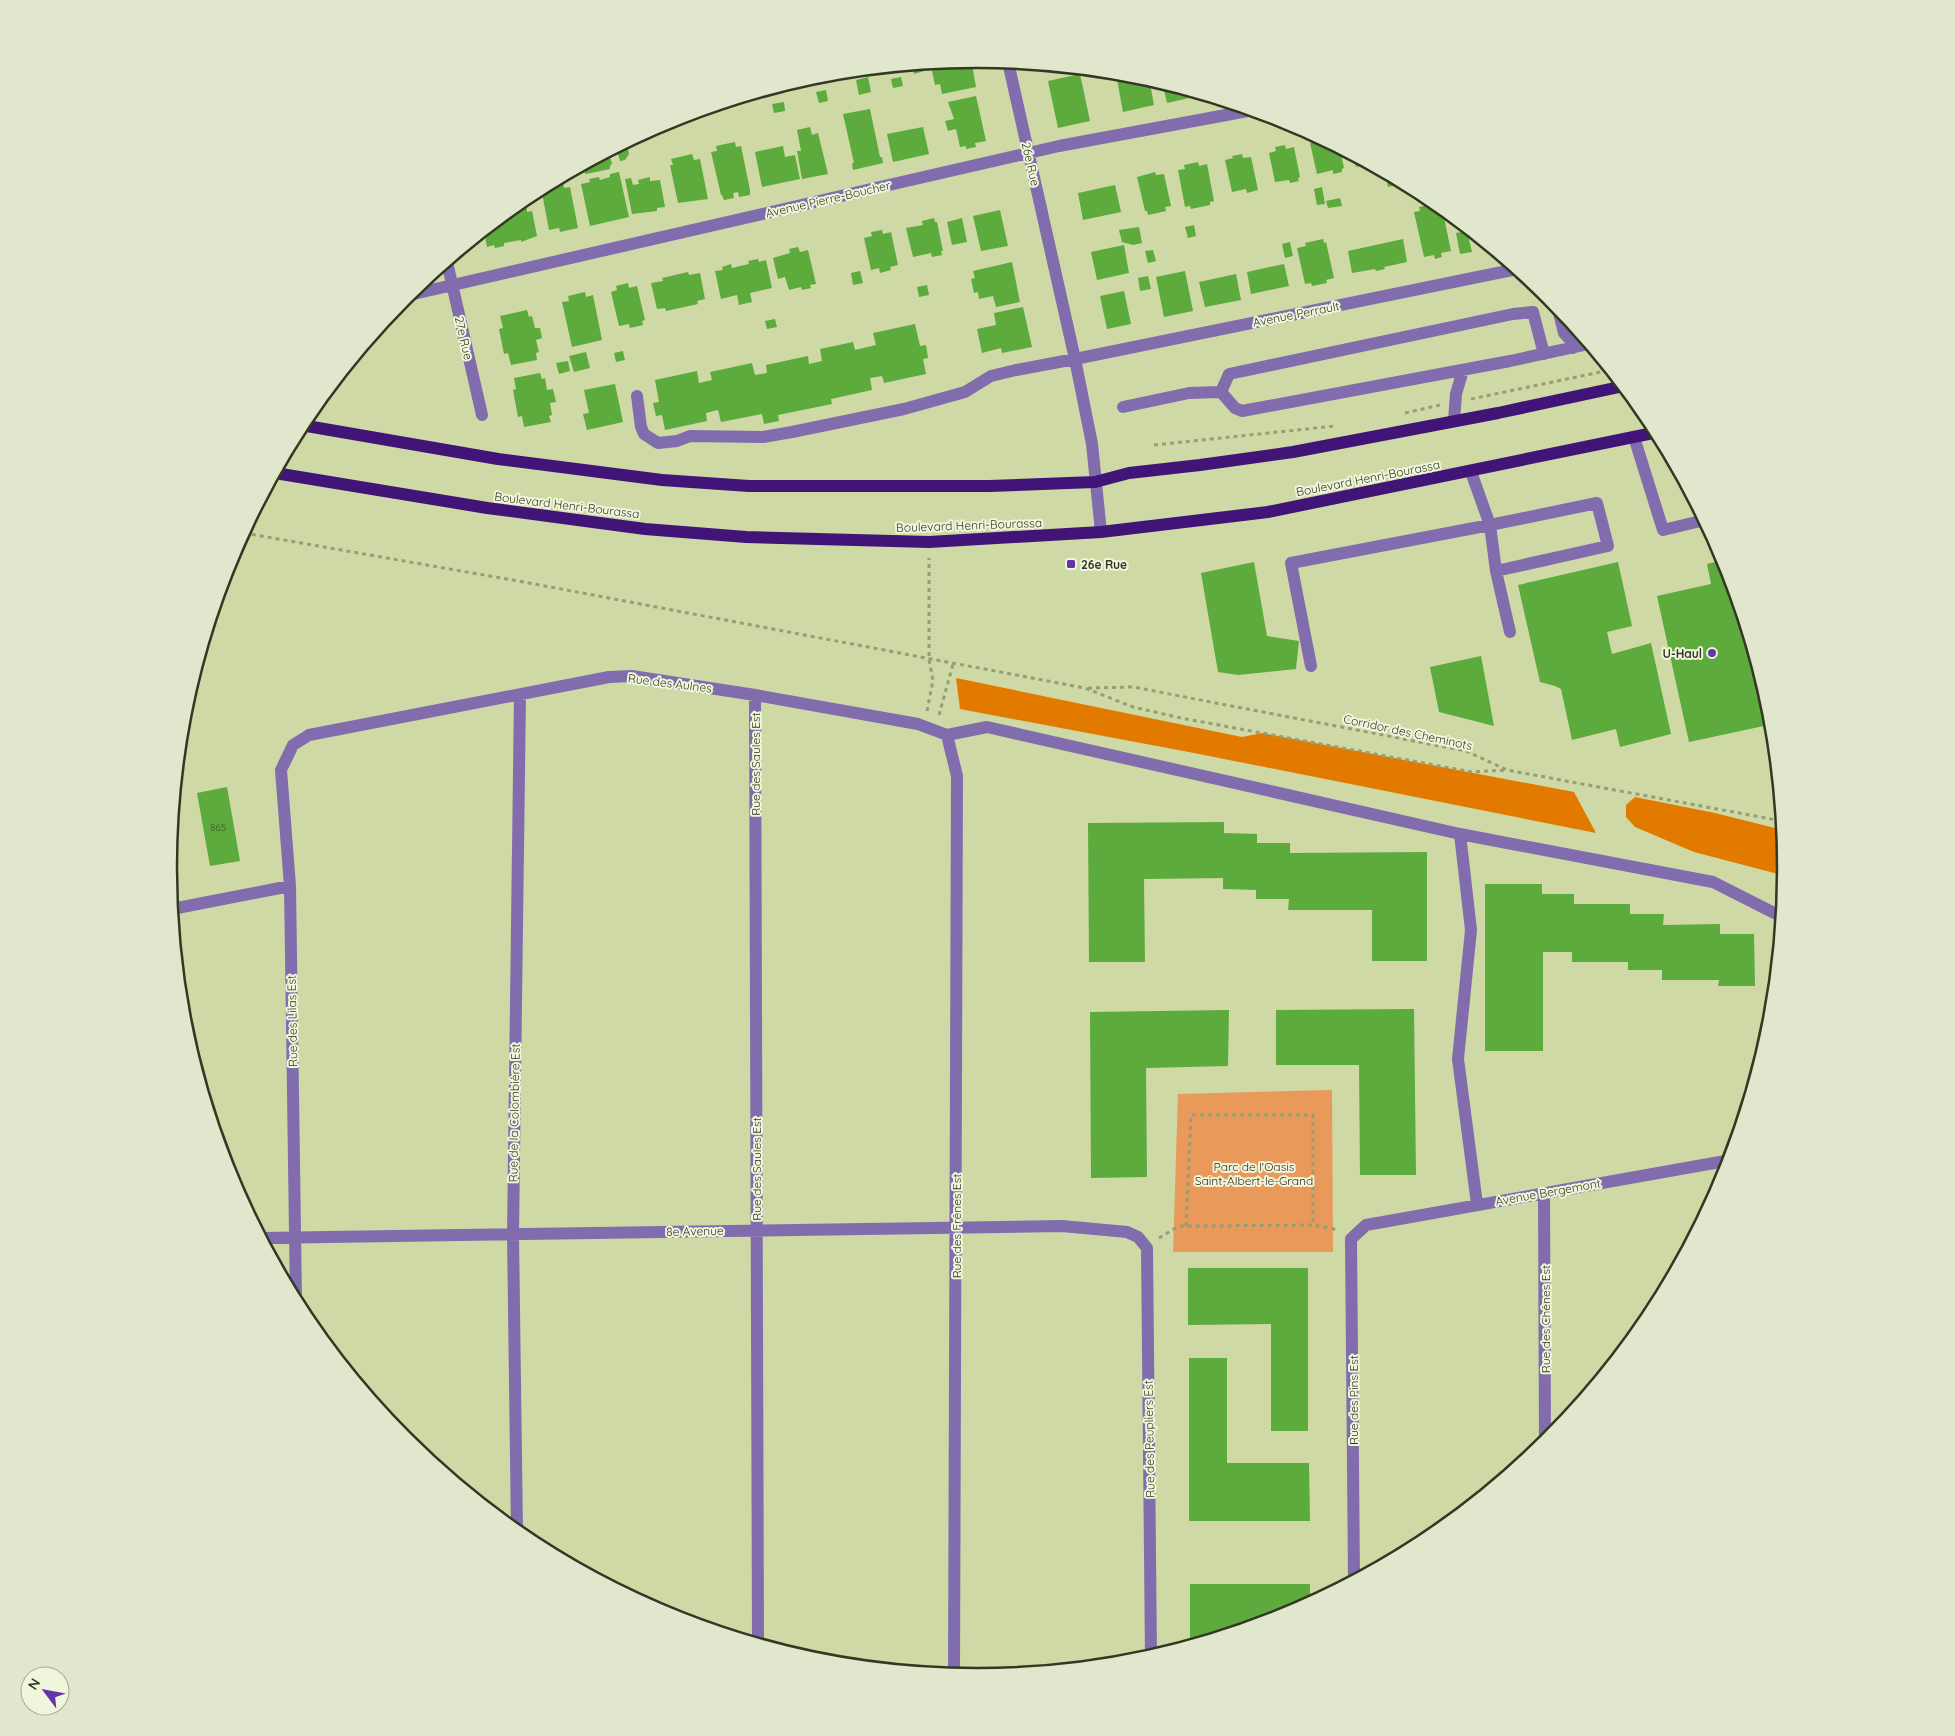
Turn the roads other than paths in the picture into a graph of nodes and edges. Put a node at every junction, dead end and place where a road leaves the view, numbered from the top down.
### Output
1 (1010, 69) edge
2 (1241, 112) edge
3 (1029, 154) junction
4 (448, 268) edge
5 (1510, 270) edge
6 (452, 286) junction
7 (421, 293) edge
8 (1561, 320) edge
9 (1576, 337) edge
10 (1583, 344) edge
11 (1572, 345) junction
12 (1544, 354) junction
13 (1075, 359) junction
14 (1463, 370) junction
15 (1618, 387) edge
16 (1221, 392) junction
17 (637, 396) dead end
18 (1123, 407) dead end
19 (482, 415) dead end
20 (1454, 421) junction
21 (310, 426) edge
22 (1650, 434) edge
23 (1634, 437) junction
24 (1471, 472) junction
25 (281, 474) edge
26 (1095, 482) junction
27 (1698, 522) edge
28 (1490, 525) junction
29 (1101, 532) junction
30 (1496, 571) junction
31 (1510, 632) dead end
32 (1311, 666) dead end
33 (520, 695) junction
34 (755, 695) junction
35 (947, 735) junction
36 (293, 745) joint
37 (1460, 834) junction
38 (290, 886) junction
39 (179, 909) edge
40 (1776, 913) edge
41 (1722, 1162) edge
42 (1544, 1193) junction
43 (1477, 1204) junction
44 (955, 1227) junction
45 (756, 1230) junction
46 (513, 1234) junction
47 (268, 1238) edge
48 (295, 1238) junction
49 (1351, 1239) joint
50 (1147, 1248) joint
51 (296, 1287) edge
52 (1545, 1433) edge
53 (517, 1522) edge
54 (1354, 1574) edge
55 (758, 1637) edge
56 (1151, 1649) edge
57 (954, 1668) edge

1 - 3 street, 26e Rue
2 - 3 street, Avenue Pierre-Boucher
3 - 6 street, Avenue Pierre-Boucher
3 - 13 street, 26e Rue
4 - 6 street, 27e Rue
5 - 13 street, Avenue Perrault
6 - 7 street, Avenue Pierre-Boucher
6 - 19 street, 27e Rue
8 - 11 street
9 - 11 street
10 - 11 street
11 - 12 street
12 - 14 street
12 - 16 street
13 - 17 street, Avenue Perrault
13 - 26 street, 26e Rue
14 - 16 street
14 - 20 street
15 - 20 main road
16 - 18 street
20 - 26 main road
21 - 26 main road
22 - 23 main road, Boulevard Henri-Bourassa
23 - 24 main road, Boulevard Henri-Bourassa
23 - 27 street
24 - 28 street
24 - 29 main road, Boulevard Henri-Bourassa
25 - 29 main road, Boulevard Henri-Bourassa
26 - 29 street, 26e Rue
28 - 30 street
28 - 30 street
28 - 32 street
30 - 31 street
33 - 34 street, Rue des Aulnes
33 - 36 street, Rue des Aulnes
33 - 46 street, Rue de la Colombière Est
34 - 35 street, Rue des Aulnes
34 - 45 street, Rue des Saules Est
35 - 37 street
35 - 44 street, Rue des Frênes Est
36 - 38 street, Rue des Lilas Est
37 - 40 street
37 - 43 street
38 - 39 street
38 - 48 street, Rue des Lilas Est
41 - 42 street, Avenue Bergemont
42 - 43 street, Avenue Bergemont
42 - 52 street, Rue des Chênes Est
43 - 49 street, Avenue Bergemont
44 - 45 street, 8e Avenue
44 - 50 street, 8e Avenue
44 - 57 street, Rue des Frênes Est
45 - 46 street, 8e Avenue
45 - 55 street, Rue des Saules Est
46 - 48 street, 8e Avenue
46 - 53 street, Rue de la Colombière Est
47 - 48 street, 8e Avenue
48 - 51 street, Rue des Lilas Est
49 - 54 street, Rue des Pins Est
50 - 56 street, Rue des Peupliers Est

